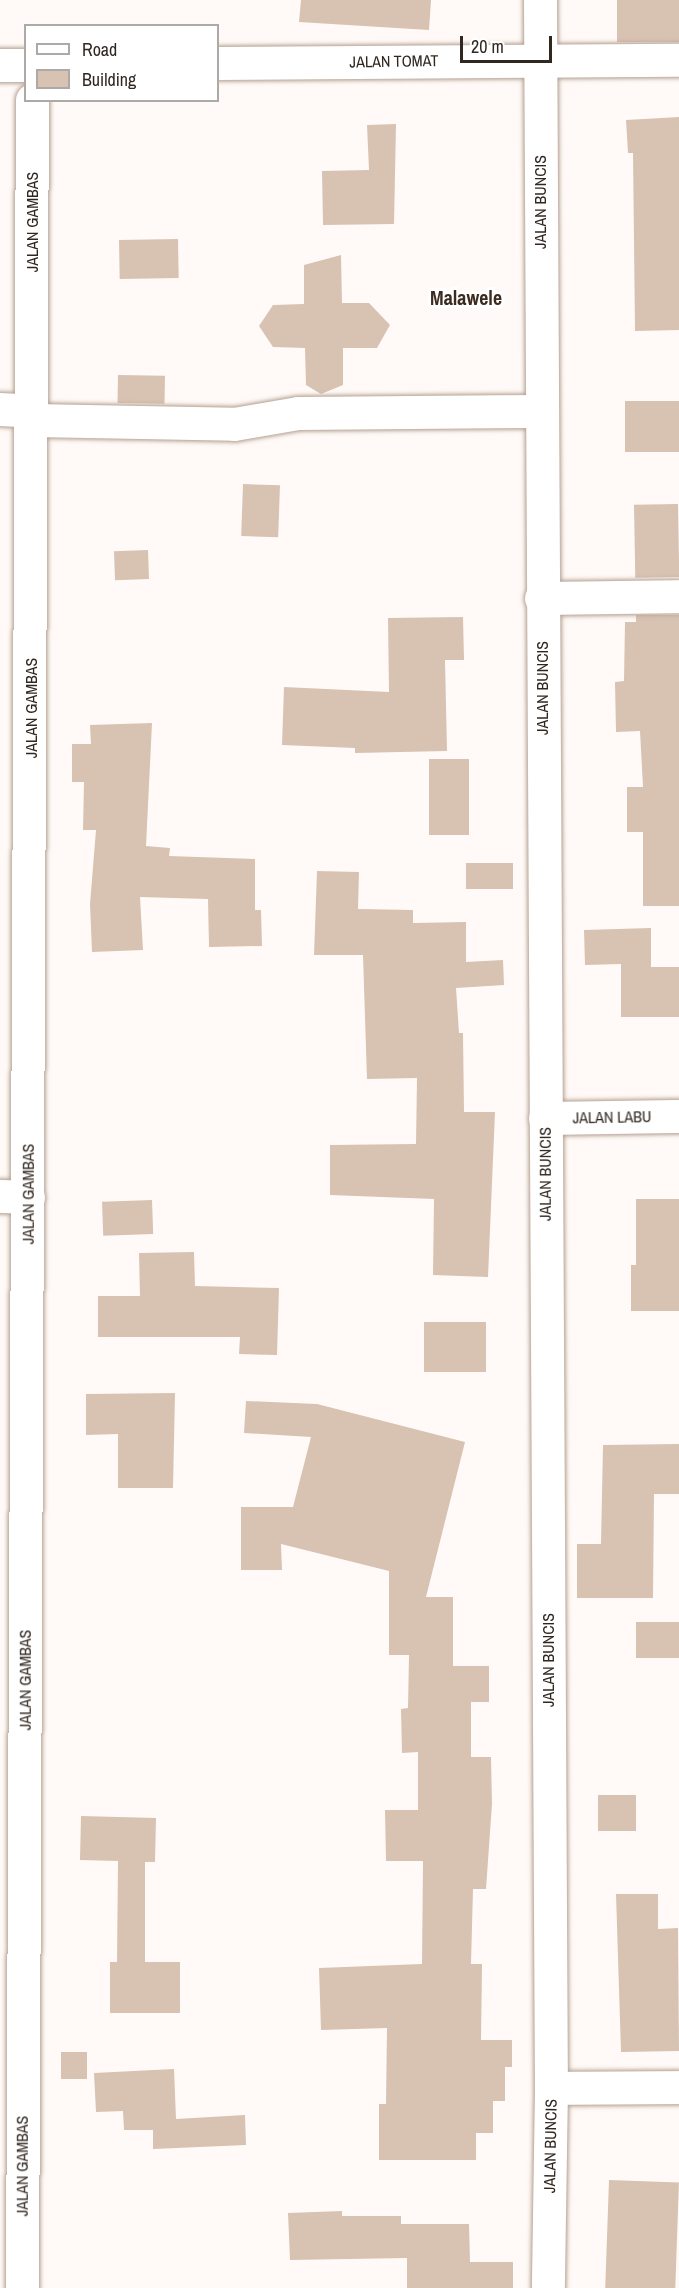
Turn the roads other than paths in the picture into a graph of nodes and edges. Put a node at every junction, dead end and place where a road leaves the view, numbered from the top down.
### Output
1 (540, 0) edge
2 (540, 60) junction
3 (679, 60) edge
4 (219, 63) edge
5 (0, 65) edge
6 (24, 65) edge
7 (32, 102) edge
8 (0, 409) edge
9 (540, 411) junction
10 (33, 415) junction
11 (679, 596) edge
12 (541, 598) junction
13 (679, 1116) edge
14 (545, 1118) junction
15 (14, 1197) edge
16 (679, 2087) edge
17 (551, 2088) junction
18 (22, 2288) edge
19 (548, 2288) edge

1 - 2 street, JALAN BUNCIS
2 - 3 street, JALAN TOMAT
2 - 4 street, JALAN TOMAT
2 - 9 street, JALAN BUNCIS
5 - 6 street
7 - 10 street, JALAN GAMBAS
8 - 10 street
9 - 10 street
9 - 12 street, JALAN BUNCIS
10 - 15 street, JALAN GAMBAS
11 - 12 street
12 - 14 street, JALAN BUNCIS
13 - 14 street, JALAN LABU
14 - 17 street, JALAN BUNCIS
15 - 18 street, JALAN GAMBAS
16 - 17 street
17 - 19 street, JALAN BUNCIS

